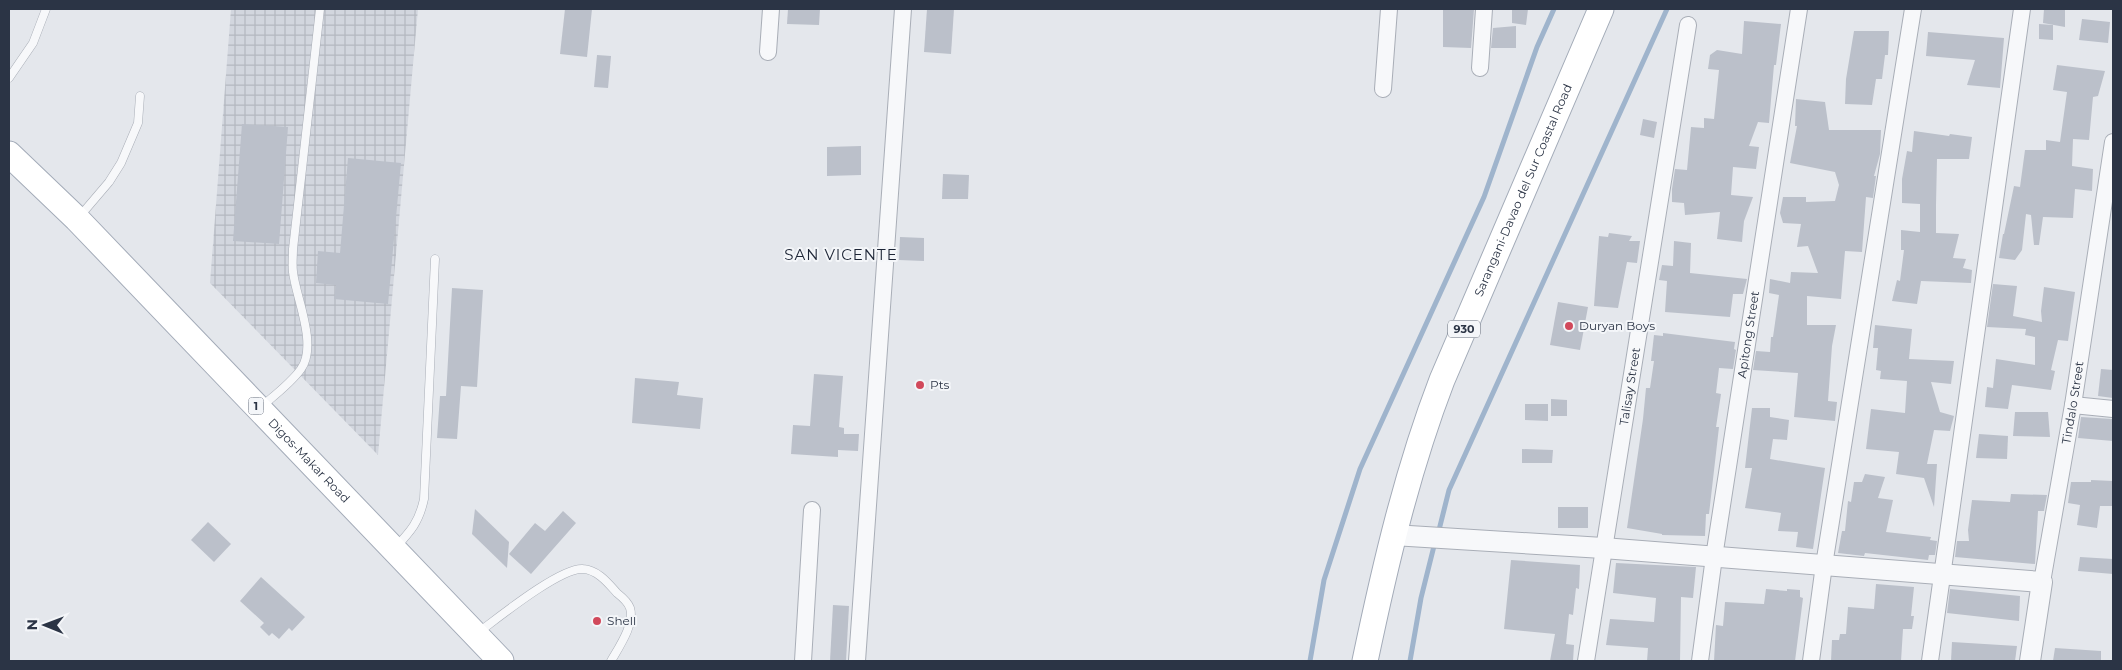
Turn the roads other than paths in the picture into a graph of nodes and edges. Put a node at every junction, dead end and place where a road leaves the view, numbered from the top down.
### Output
1 (46, 9) edge
2 (320, 9) edge
3 (770, 9) edge
4 (903, 9) edge
5 (1389, 9) edge
6 (1484, 9) edge
7 (1601, 9) edge
8 (1799, 9) edge
9 (1913, 9) edge
10 (2022, 9) edge
11 (1688, 25) dead end
12 (768, 52) dead end
13 (1480, 68) dead end
14 (9, 78) edge
15 (1383, 89) dead end
16 (140, 96) dead end
17 (2113, 142) edge
18 (9, 154) edge
19 (77, 219) junction
20 (434, 259) dead end
21 (2073, 404) junction
22 (259, 409) junction
23 (2113, 409) edge
24 (812, 510) dead end
25 (1393, 535) junction
26 (1603, 548) junction
27 (394, 549) junction
28 (1714, 557) junction
29 (1824, 565) junction
30 (1942, 575) junction
31 (2042, 582) junction
32 (475, 634) junction
33 (501, 661) edge
34 (612, 661) edge
35 (803, 661) edge
36 (856, 661) edge
37 (1364, 661) edge
38 (1586, 661) edge
39 (1700, 661) edge
40 (1811, 661) edge
41 (1930, 661) edge
42 (2030, 661) edge

1 - 14 lane
2 - 22 lane
3 - 12 street
4 - 36 street
5 - 15 street
6 - 13 street
7 - 25 main road, Sarangani-Davao del Sur Coastal Road / 930
8 - 28 street, Apitong Street
9 - 29 street
10 - 30 street
11 - 26 street, Talisay Street
16 - 19 lane
17 - 21 street, Tindalo Street
18 - 19 main road, Digos-Makar Road / 1
19 - 22 main road, Digos-Makar Road / 1
20 - 27 lane
21 - 23 street
21 - 31 street, Tindalo Street
22 - 27 main road, Digos-Makar Road / 1
24 - 35 street
25 - 26 street
25 - 37 main road, Sarangani-Davao del Sur Coastal Road / 930
26 - 28 street
26 - 38 street, Talisay Street
27 - 32 main road, Digos-Makar Road / 1
28 - 29 street
28 - 39 street, Apitong Street
29 - 30 street
29 - 40 street
30 - 31 street
30 - 41 street
31 - 42 street, Tindalo Street
32 - 33 main road, Digos-Makar Road / 1
32 - 34 lane

